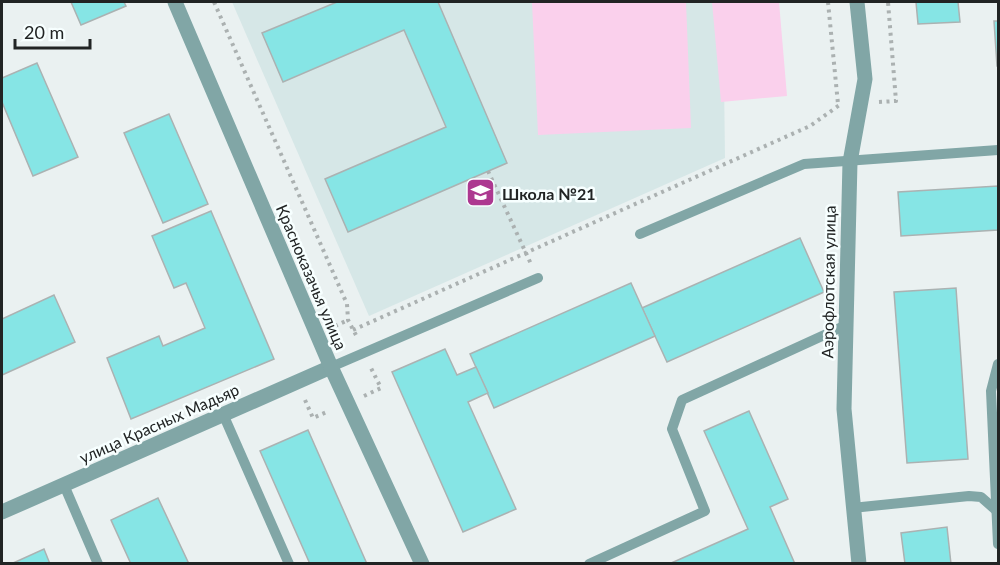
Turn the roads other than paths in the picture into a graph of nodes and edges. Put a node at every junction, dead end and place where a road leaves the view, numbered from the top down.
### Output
1 (175, 2) edge
2 (857, 2) edge
3 (999, 150) edge
4 (850, 162) junction
5 (640, 234) dead end
6 (538, 278) road end
7 (844, 326) junction
8 (999, 364) edge
9 (332, 367) junction
10 (224, 414) junction
11 (64, 485) junction
12 (852, 508) junction
13 (2, 512) edge
14 (997, 512) edge
15 (999, 544) edge
16 (99, 564) edge
17 (290, 564) edge
18 (422, 564) edge
19 (589, 564) edge
20 (859, 564) edge

1 - 9 street, Красноказачья улица
2 - 4 street, Аэрофлотская улица
3 - 4 lane
4 - 5 lane
4 - 7 street, Аэрофлотская улица
6 - 9 lane
7 - 12 street, Аэрофлотская улица
7 - 19 lane
8 - 14 lane
9 - 10 street, улица Красных Мадьяр
9 - 18 street, Красноказачья улица
10 - 11 street, улица Красных Мадьяр
10 - 17 lane
11 - 13 street, улица Красных Мадьяр
11 - 16 lane
12 - 14 lane
12 - 20 street, Аэрофлотская улица
14 - 15 lane

